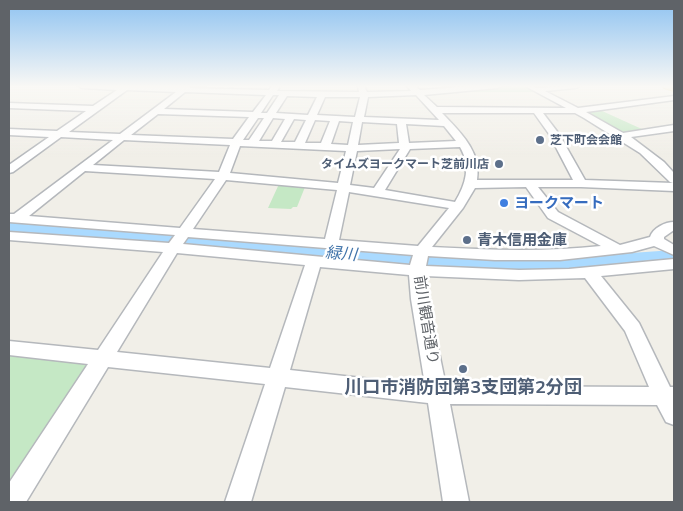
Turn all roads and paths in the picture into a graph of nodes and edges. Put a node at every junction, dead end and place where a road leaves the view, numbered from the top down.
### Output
1 (94, 110) edge
2 (259, 110) edge
3 (274, 110) edge
4 (315, 110) edge
5 (360, 110) edge
6 (433, 110) joint
7 (583, 110) edge
8 (156, 111) joint
9 (537, 111) junction
10 (574, 111) junction
11 (255, 115) junction
12 (270, 116) junction
13 (291, 116) junction
14 (312, 117) junction
15 (336, 118) junction
16 (359, 119) junction
17 (401, 121) junction
18 (446, 123) junction
19 (674, 128) edge
20 (12, 134) edge
21 (58, 135) junction
22 (620, 136) junction
23 (123, 137) junction
24 (236, 142) junction
25 (252, 143) junction
26 (275, 144) junction
27 (465, 144) junction
28 (299, 146) junction
29 (404, 146) junction
30 (324, 147) junction
31 (353, 148) junction
32 (83, 168) junction
33 (9, 170) edge
34 (672, 174) edge
35 (223, 176) junction
36 (581, 183) junction
37 (471, 184) junction
38 (530, 184) junction
39 (343, 187) junction
40 (674, 187) edge
41 (378, 192) junction
42 (458, 206) junction
43 (14, 218) edge
44 (664, 233) edge
45 (9, 236) edge
46 (179, 239) junction
47 (331, 243) junction
48 (617, 249) junction
49 (674, 251) edge
50 (314, 261) junction
51 (419, 261) junction
52 (674, 264) edge
53 (590, 273) junction
54 (9, 348) edge
55 (102, 358) junction
56 (277, 378) junction
57 (438, 395) junction
58 (668, 395) edge
59 (674, 415) edge
60 (11, 502) edge
61 (238, 502) edge
62 (456, 502) edge

1 - 21 street
2 - 11 street
3 - 12 street
4 - 14 street
5 - 16 street
6 - 9 street
6 - 18 street
7 - 10 street
8 - 11 street
8 - 23 street
9 - 10 street
9 - 36 street
10 - 22 street
11 - 12 street
11 - 24 street
12 - 13 street
12 - 25 street
13 - 14 street
13 - 26 street
14 - 15 street
14 - 28 street
15 - 16 street
15 - 30 street
16 - 17 street
16 - 31 street
17 - 18 street
17 - 29 street
18 - 27 street
19 - 22 street
20 - 21 street
21 - 23 street
21 - 33 street
22 - 34 street
23 - 24 street
23 - 32 street
24 - 25 street
24 - 35 street
25 - 26 street
26 - 28 street
27 - 29 street
27 - 37 street
28 - 30 street
29 - 31 street
29 - 41 street
30 - 31 street
31 - 39 street
32 - 35 street
32 - 43 street
35 - 39 street
35 - 46 street
36 - 38 street
36 - 40 street
37 - 38 street
37 - 42 street
38 - 48 street
39 - 41 street
39 - 47 street
41 - 42 street
42 - 51 street
43 - 46 street
44 - 48 street
44 - 49 street
45 - 46 street
46 - 47 street
46 - 50 street
46 - 55 street
47 - 51 street
48 - 51 street
50 - 51 street
50 - 56 street
51 - 53 street
51 - 57 street, 前川観音通り
52 - 53 street
53 - 58 street
54 - 55 street
55 - 56 street
55 - 60 street
56 - 57 street
56 - 61 street
57 - 58 street
57 - 62 street, 前川観音通り
58 - 59 street

